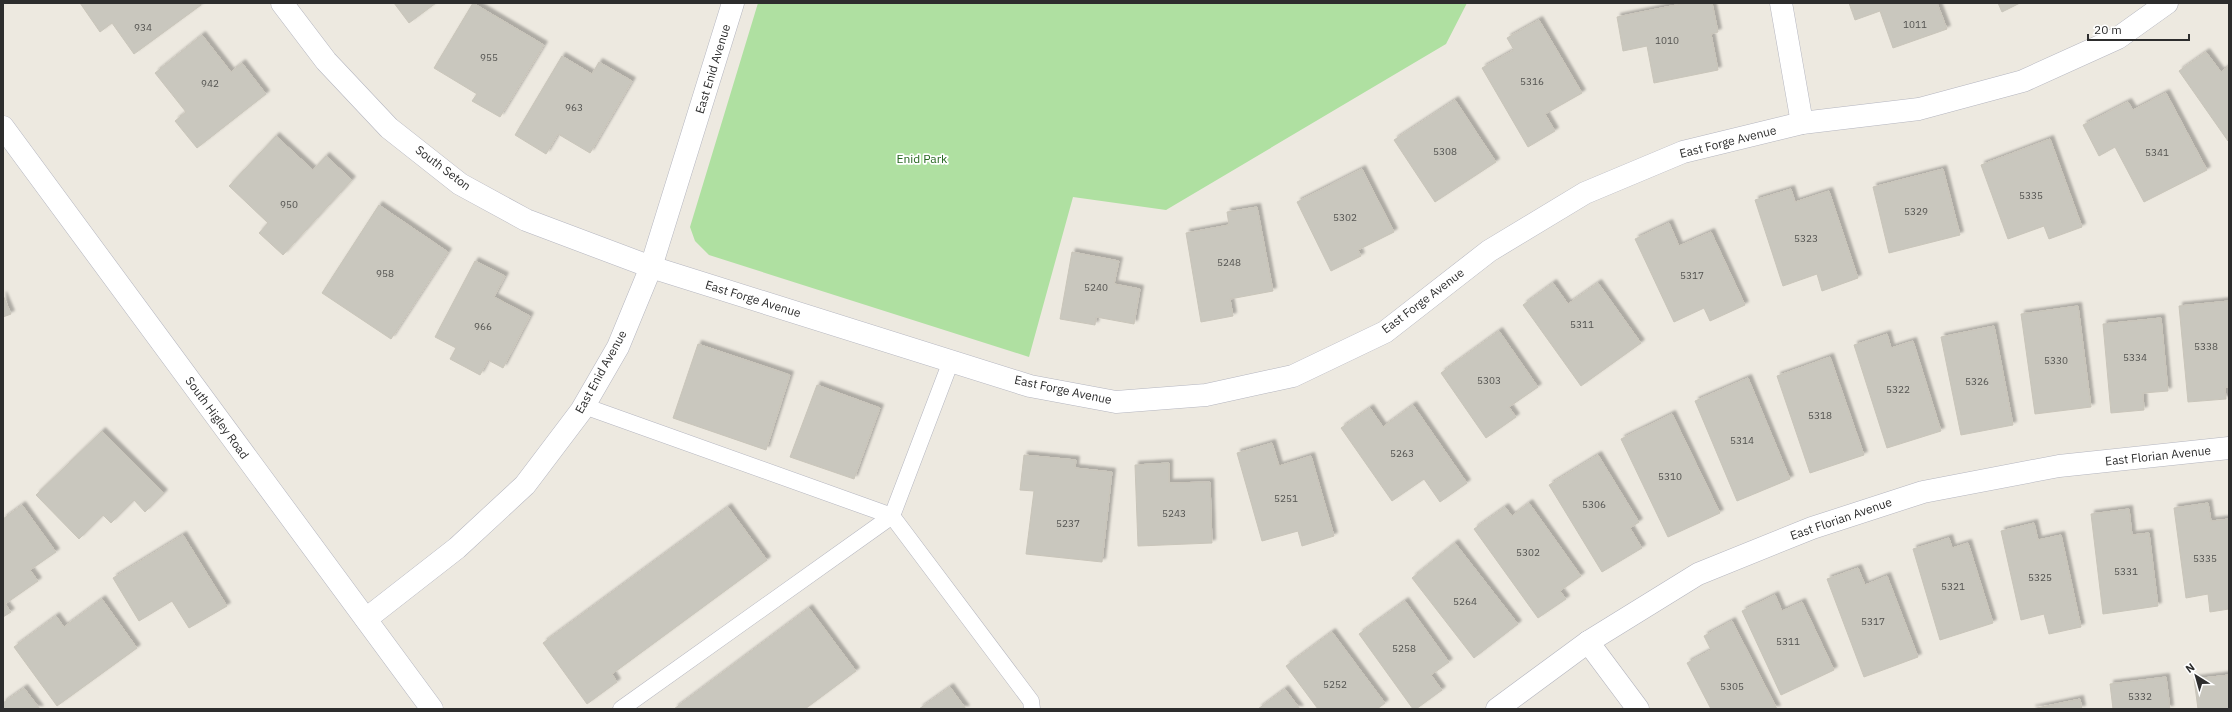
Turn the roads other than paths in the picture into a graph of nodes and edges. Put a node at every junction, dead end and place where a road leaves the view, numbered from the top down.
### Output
1 (282, 3) edge
2 (733, 3) edge
3 (1781, 3) edge
4 (2167, 3) edge
5 (1802, 123) junction
6 (3, 127) edge
7 (651, 267) junction
8 (951, 361) junction
9 (584, 406) junction
10 (2229, 448) edge
11 (892, 516) junction
12 (366, 619) junction
13 (1588, 642) junction
14 (432, 709) edge
15 (621, 709) edge
16 (1032, 709) edge
17 (1497, 709) edge
18 (1638, 709) edge

1 - 7 street, South Seton
2 - 7 street, East Enid Avenue
3 - 5 street
4 - 5 street, East Forge Avenue
5 - 8 street, East Forge Avenue
6 - 12 street, South Higley Road
7 - 8 street, East Forge Avenue
7 - 9 street, East Enid Avenue
8 - 11 lane
9 - 11 lane
9 - 12 street, East Enid Avenue
10 - 13 street, East Florian Avenue
11 - 15 lane
11 - 16 lane
12 - 14 street, South Higley Road
13 - 17 street, East Florian Avenue
13 - 18 street

